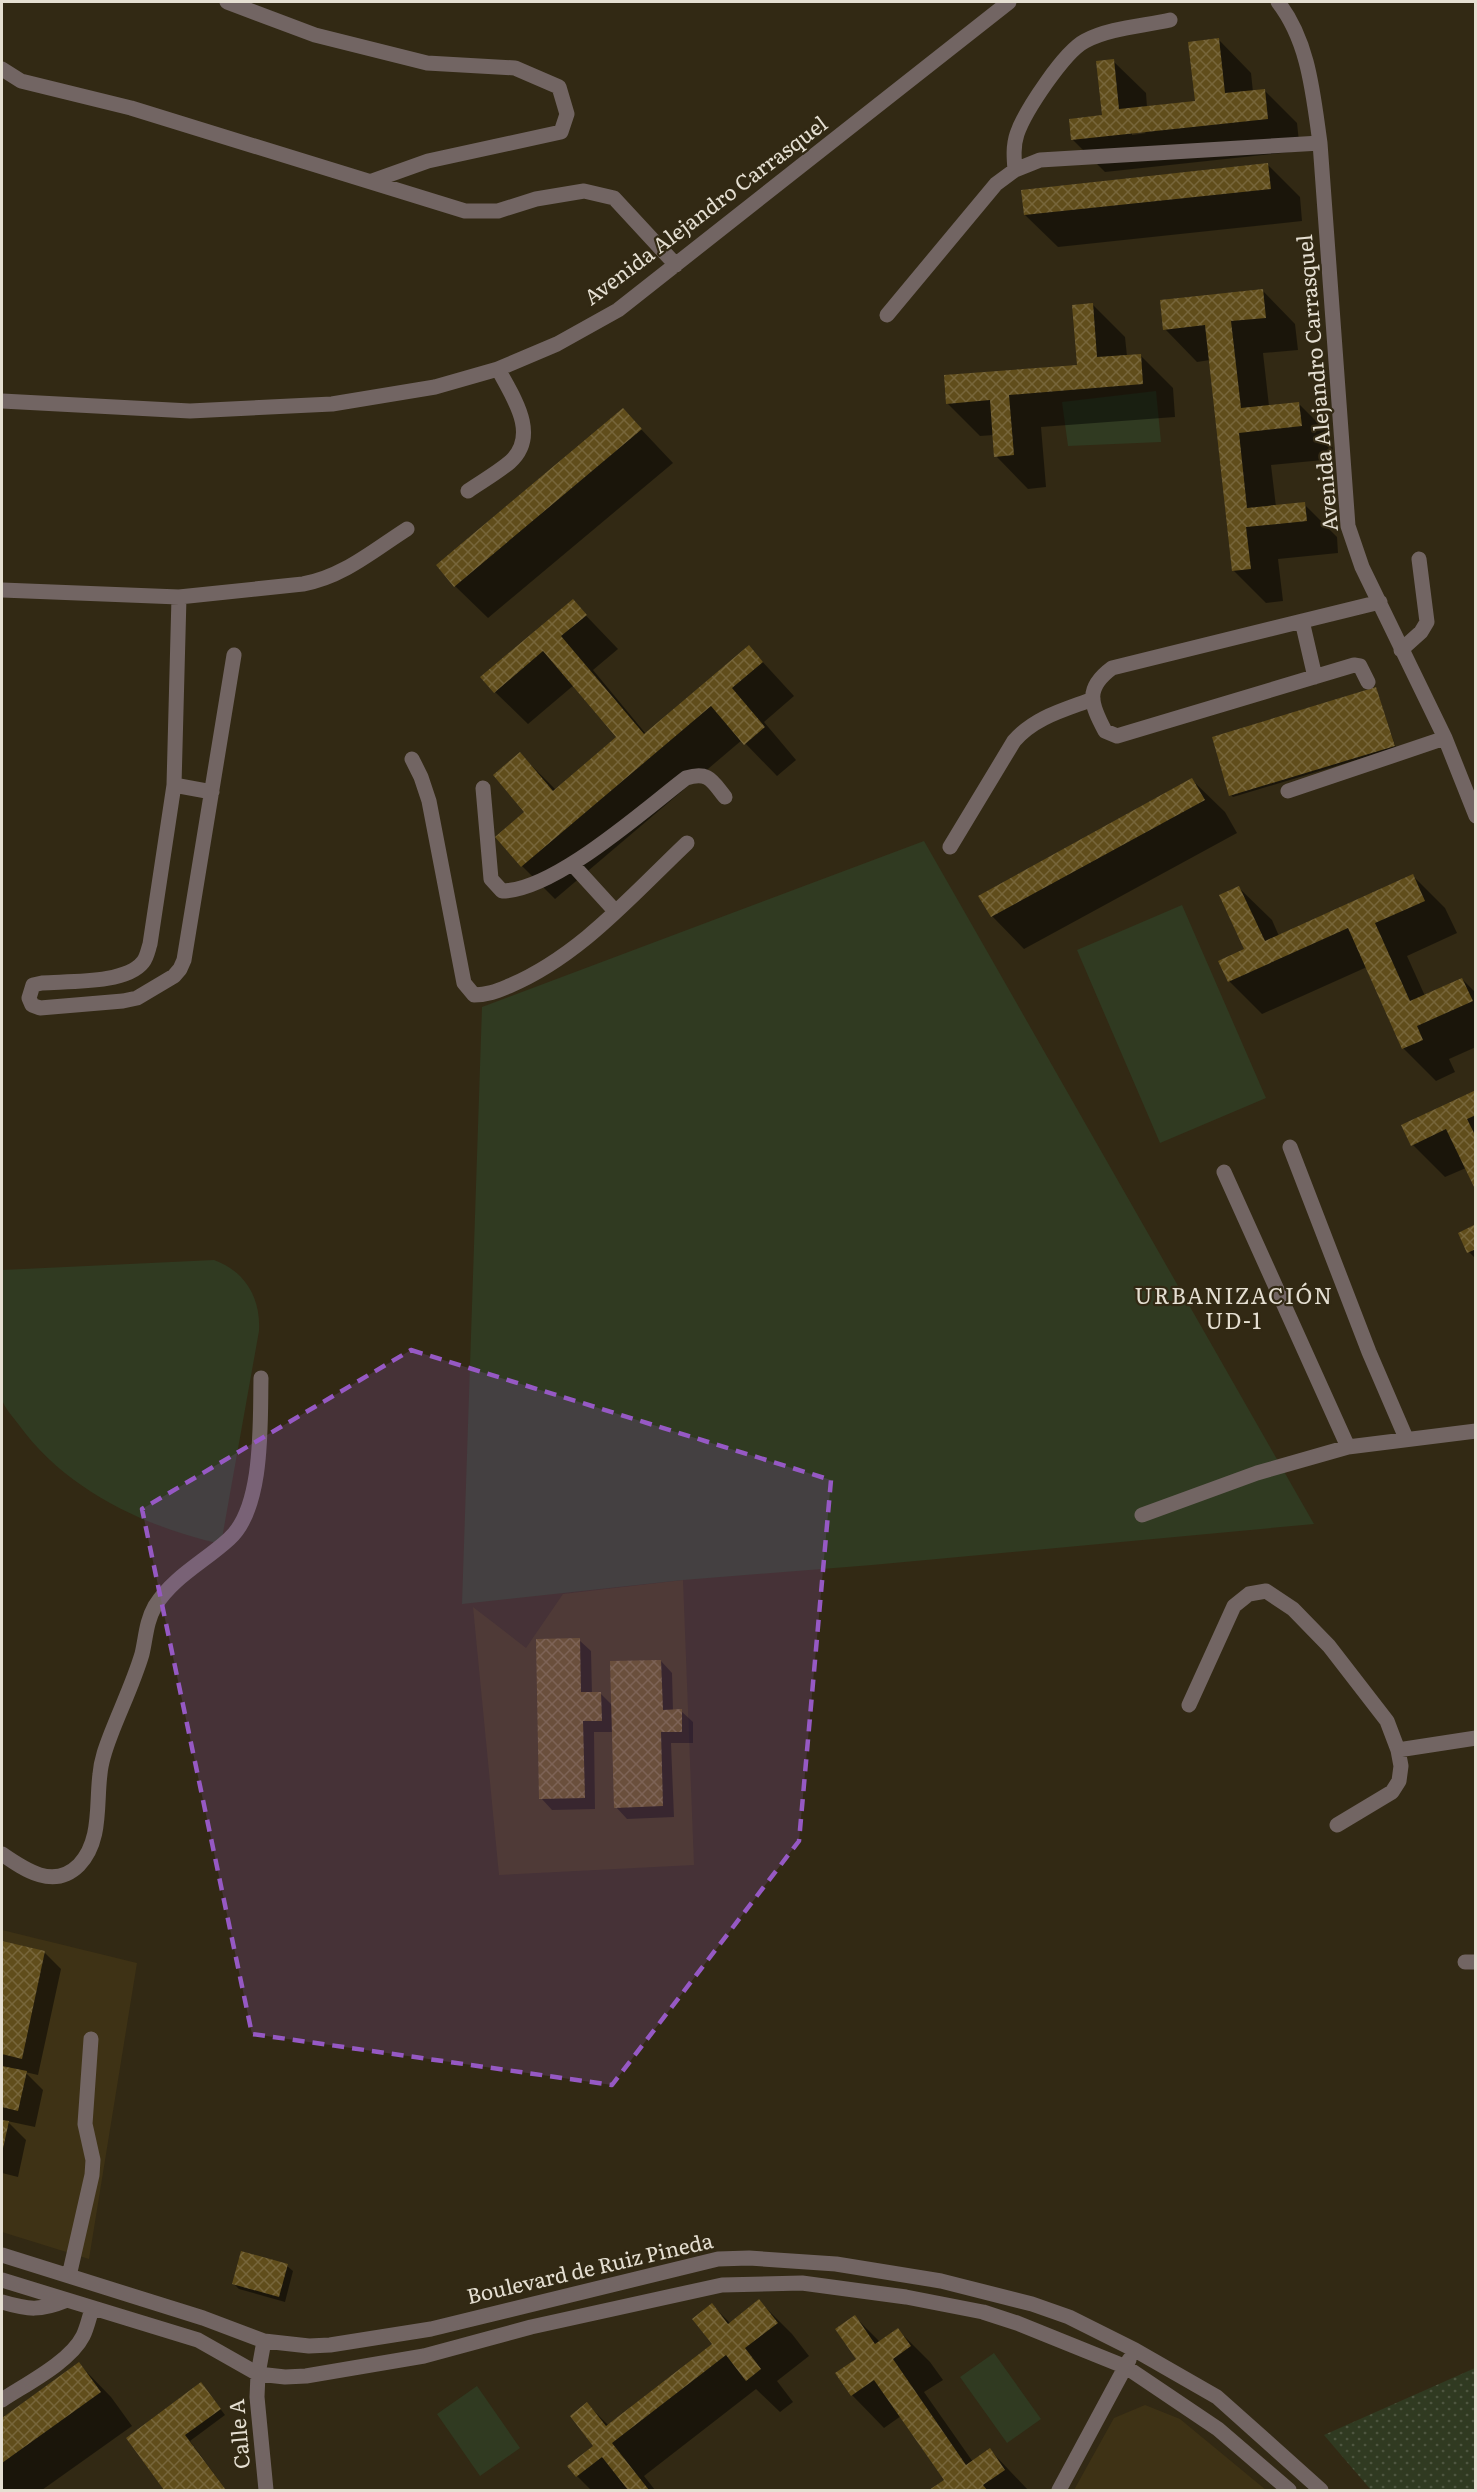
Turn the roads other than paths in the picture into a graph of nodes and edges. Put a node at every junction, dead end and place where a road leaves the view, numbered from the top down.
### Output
1 (227, 2) edge
2 (1009, 2) edge
3 (1278, 2) edge
4 (1170, 20) dead end
5 (2, 69) edge
6 (1320, 143) junction
7 (1015, 171) junction
8 (372, 181) junction
9 (676, 265) junction
10 (887, 315) dead end
11 (498, 369) junction
12 (2, 401) edge
13 (468, 491) dead end
14 (407, 529) dead end
15 (1419, 559) dead end
16 (2, 590) edge
17 (179, 597) junction
18 (1380, 602) junction
19 (1302, 621) junction
20 (1401, 650) junction
21 (234, 655) dead end
22 (1315, 677) junction
23 (1368, 682) dead end
24 (1093, 699) junction
25 (1445, 738) junction
26 (412, 759) dead end
27 (174, 785) junction
28 (483, 788) dead end
29 (1288, 791) dead end
30 (212, 792) junction
31 (725, 797) dead end
32 (1476, 816) edge
33 (687, 843) dead end
34 (950, 847) dead end
35 (573, 865) junction
36 (615, 911) junction
37 (1290, 1147) dead end
38 (1224, 1172) dead end
39 (261, 1378) dead end
40 (1476, 1431) edge
41 (1406, 1438) junction
42 (1348, 1447) junction
43 (1142, 1515) dead end
44 (1189, 1705) dead end
45 (1476, 1738) edge
46 (1398, 1750) junction
47 (1337, 1825) dead end
48 (2, 1854) edge
49 (91, 2039) dead end
50 (2, 2255) edge
51 (69, 2276) junction
52 (2, 2280) edge
53 (67, 2300) junction
54 (2, 2302) edge
55 (92, 2309) junction
56 (264, 2342) junction
57 (1135, 2350) junction
58 (1126, 2367) junction
59 (258, 2374) junction
60 (2, 2400) edge
61 (266, 2490) edge
62 (1059, 2490) edge
63 (1289, 2490) edge
64 (1321, 2490) edge

1 - 8 street
2 - 9 street, Avenida Alejandro Carrasquel
3 - 6 street, Avenida Alejandro Carrasquel
4 - 7 street
5 - 8 street
6 - 7 street
6 - 18 street, Avenida Alejandro Carrasquel
7 - 10 street
8 - 9 street
9 - 11 street, Avenida Alejandro Carrasquel
11 - 12 street, Avenida Alejandro Carrasquel
11 - 13 street
14 - 17 street
15 - 20 street
16 - 17 street
17 - 27 street
18 - 19 street
18 - 20 street, Avenida Alejandro Carrasquel
19 - 22 street
19 - 24 street
20 - 25 street, Avenida Alejandro Carrasquel
21 - 30 street
22 - 23 street
22 - 24 street
24 - 34 street
25 - 29 street
25 - 32 street, Avenida Alejandro Carrasquel
26 - 36 street
27 - 30 street
27 - 30 street
28 - 35 street
31 - 35 street
33 - 36 street
35 - 36 street
37 - 41 street
38 - 42 street
39 - 48 street
40 - 41 street
41 - 42 street
42 - 43 street
44 - 46 street
45 - 46 street
46 - 47 street
49 - 51 street
50 - 51 street, Boulevard de Ruiz Pineda
51 - 56 street, Boulevard de Ruiz Pineda
52 - 53 street, Boulevard de Ruiz Pineda
53 - 54 street
53 - 55 street, Boulevard de Ruiz Pineda
55 - 59 street, Boulevard de Ruiz Pineda
55 - 60 street
56 - 57 street, Boulevard de Ruiz Pineda
56 - 59 street, Calle A
57 - 58 street
57 - 64 street, Boulevard de Ruiz Pineda
58 - 59 street, Boulevard de Ruiz Pineda
58 - 62 street
58 - 63 street, Boulevard de Ruiz Pineda
59 - 61 street, Calle A

